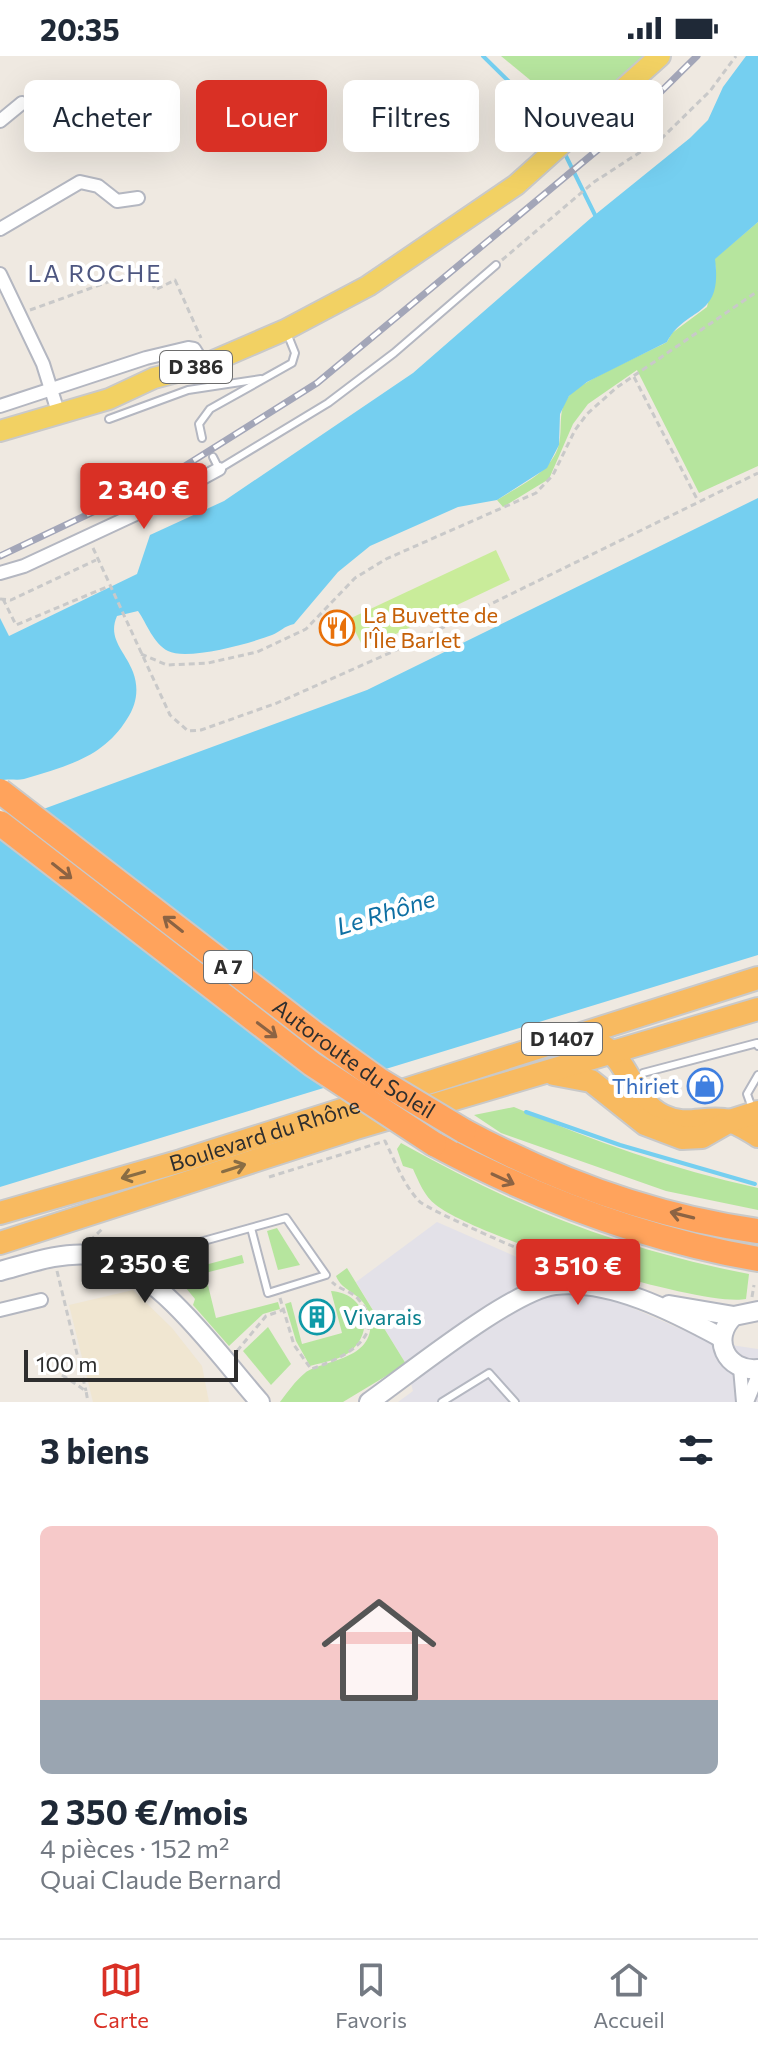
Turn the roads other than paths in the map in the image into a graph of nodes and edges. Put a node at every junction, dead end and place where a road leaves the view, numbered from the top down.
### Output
1 (660, 56) edge
2 (22, 103) dead end
3 (0, 121) edge
4 (138, 198) dead end
5 (0, 229) edge
6 (496, 265) road end
7 (0, 274) edge
8 (285, 330) junction
9 (200, 358) junction
10 (265, 378) junction
11 (51, 388) junction
12 (0, 406) edge
13 (59, 415) junction
14 (109, 419) dead end
15 (0, 431) edge
16 (202, 438) dead end
17 (216, 463) joint
18 (0, 573) edge
19 (0, 791) edge
20 (0, 823) edge
21 (758, 978) edge
22 (758, 995) edge
23 (758, 1009) edge
24 (758, 1046) edge
25 (614, 1053) junction
26 (544, 1073) junction
27 (643, 1073) dead end
28 (758, 1075) edge
29 (368, 1102) junction
30 (624, 1105) junction
31 (756, 1112) edge
32 (730, 1121) junction
33 (758, 1136) edge
34 (0, 1213) edge
35 (251, 1228) junction
36 (758, 1231) edge
37 (0, 1243) edge
38 (758, 1259) edge
39 (132, 1268) junction
40 (0, 1271) edge
41 (639, 1299) junction
42 (41, 1300) dead end
43 (757, 1307) edge
44 (0, 1310) edge
45 (734, 1316) junction
46 (722, 1338) junction
47 (752, 1370) edge
48 (260, 1402) edge
49 (369, 1402) edge
50 (442, 1402) edge
51 (515, 1402) edge
52 (745, 1402) edge

1 - 8 main road, D 386
2 - 3 street
4 - 5 street
6 - 17 lane
7 - 11 street
8 - 9 main road, D 386
8 - 10 lane
9 - 11 street
9 - 13 main road, D 386
10 - 14 lane
10 - 16 lane
11 - 12 street
11 - 13 street
13 - 15 main road, D 386
17 - 18 street
36 -> 19 highway, Autoroute du Soleil / A 7, bridge
20 -> 38 highway, Autoroute du Soleil / A 7, bridge
21 - 29 highway, Boulevard du Rhône / D 1407
22 - 25 highway
23 - 25 highway, Boulevard du Rhône / D 1407
24 - 27 lane
25 - 26 highway, Boulevard du Rhône / D 1407
25 - 29 highway
25 - 30 highway
25 - 32 highway
26 - 30 highway
37 -> 26 highway, Boulevard du Rhône / D 1407
28 - 31 lane
29 -> 34 highway, Boulevard du Rhône / D 1407
30 - 32 highway
31 - 32 highway
32 - 33 highway
35 - 35 lane
35 - 39 lane
39 - 40 main road
39 - 48 main road
41 - 45 main road
41 - 46 main road
41 - 49 main road
42 - 44 street
43 - 45 main road
45 - 46 main road
46 - 47 main road
47 - 52 street
47 - 52 street
50 - 51 lane

